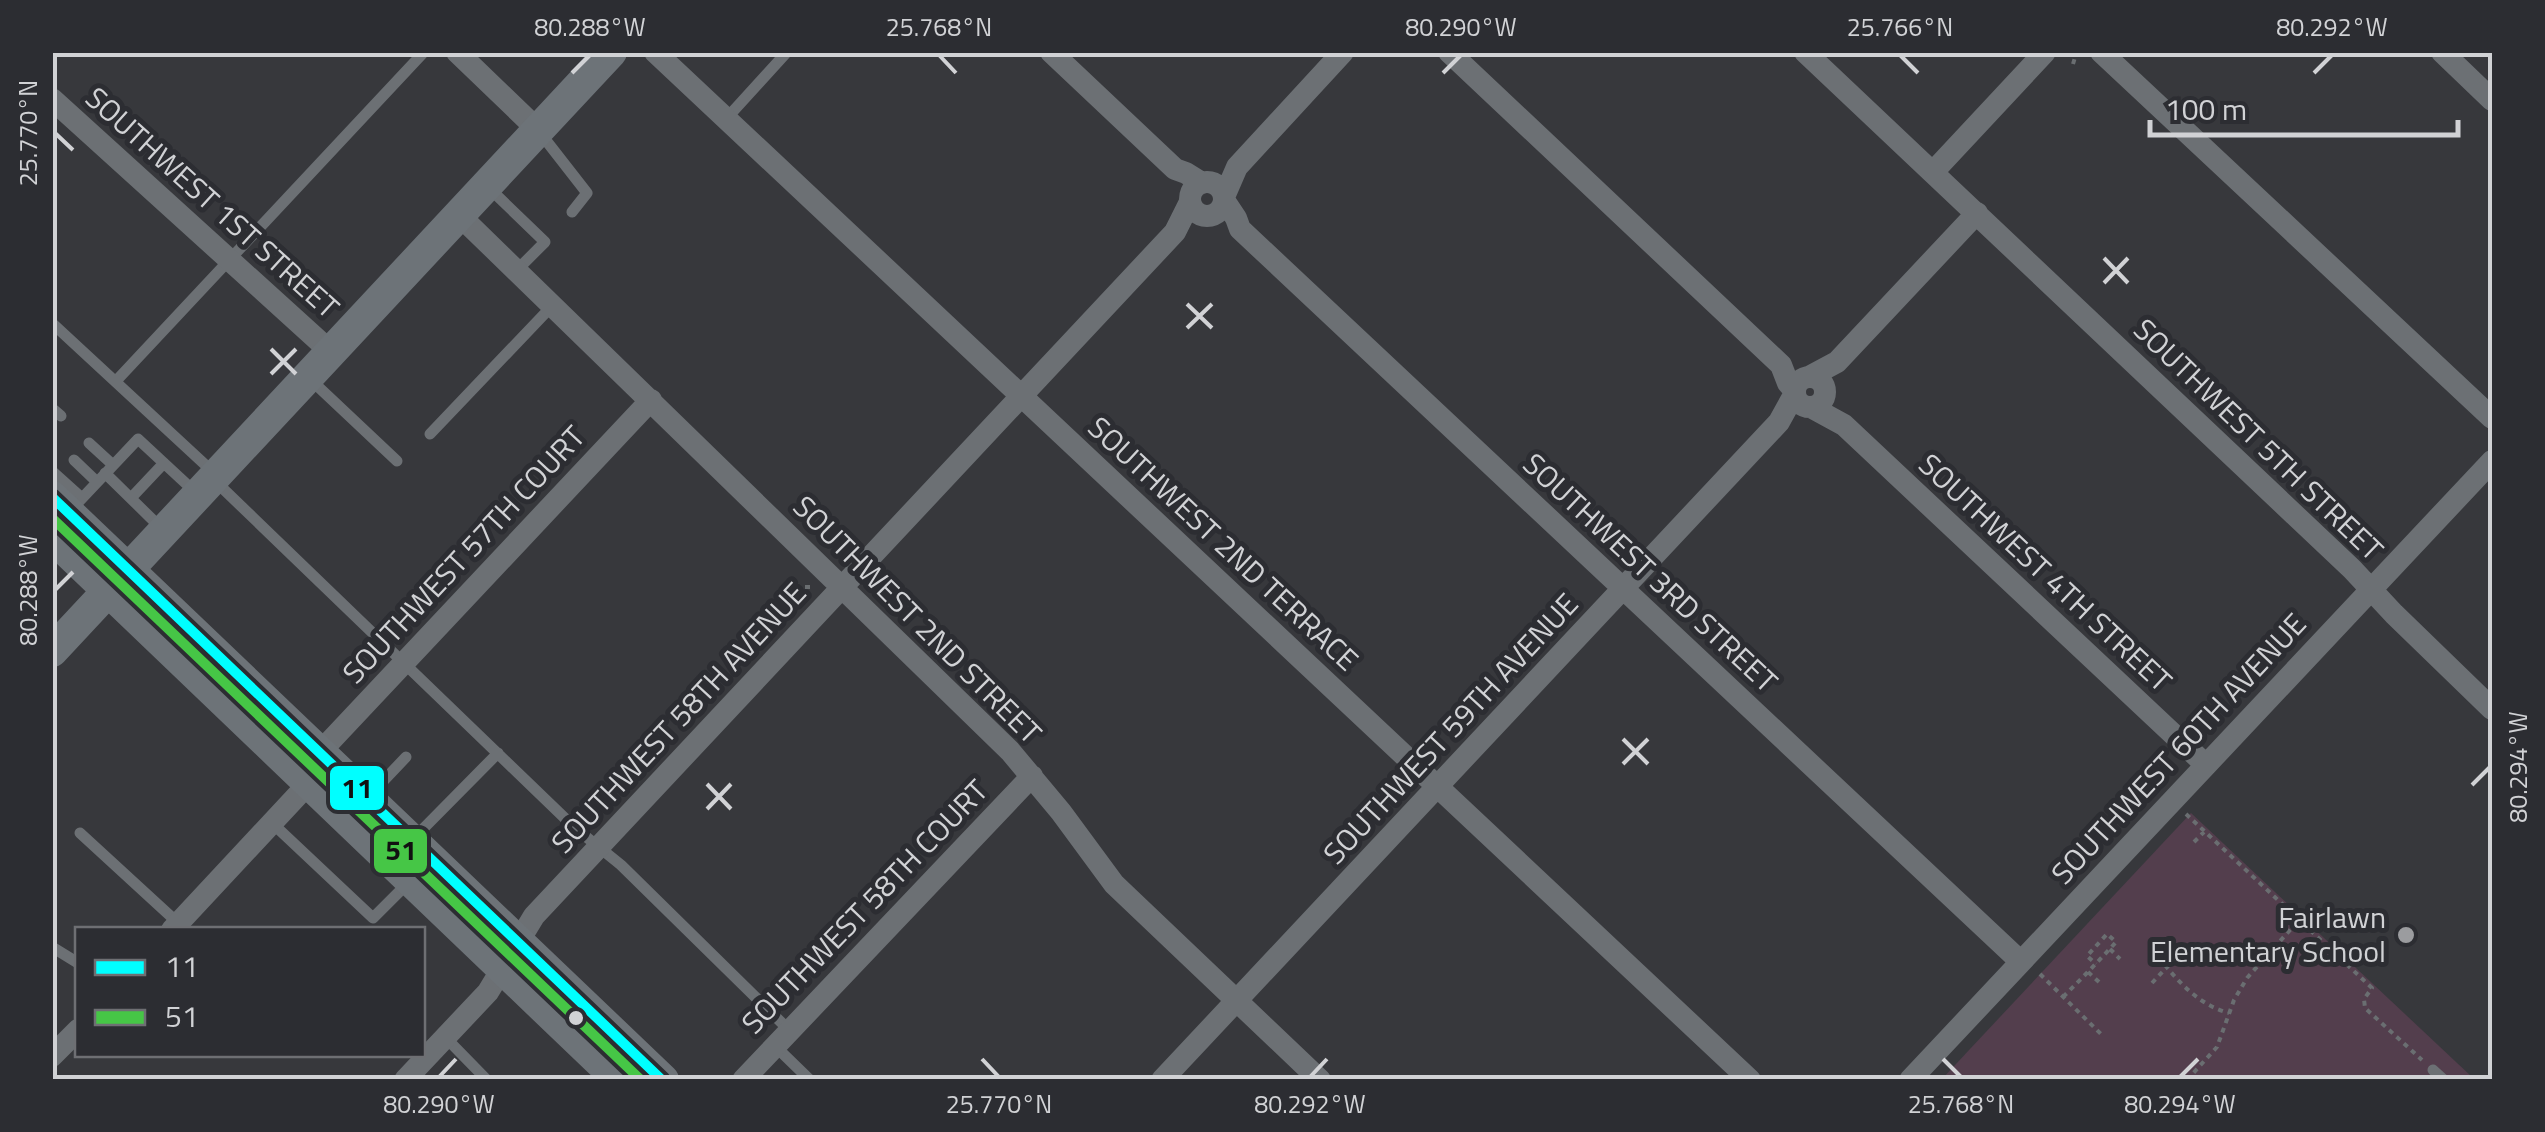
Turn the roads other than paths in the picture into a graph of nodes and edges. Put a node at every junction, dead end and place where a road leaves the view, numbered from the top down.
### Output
1 (424, 52) edge
2 (457, 52) edge
3 (611, 52) edge
4 (655, 52) edge
5 (788, 52) edge
6 (1051, 52) edge
7 (1344, 52) edge
8 (1448, 52) edge
9 (1805, 52) edge
10 (2045, 52) edge
11 (2101, 52) edge
12 (2442, 52) edge
13 (52, 99) edge
14 (2492, 100) edge
15 (726, 118) junction
16 (538, 130) junction
17 (1933, 172) junction
18 (486, 185) junction
19 (1207, 199) junction
20 (572, 212) dead end
21 (1977, 213) junction
22 (458, 215) junction
23 (230, 260) junction
24 (516, 271) junction
25 (552, 306) junction
26 (52, 323) edge
27 (331, 352) junction
28 (308, 377) junction
29 (116, 381) junction
30 (1809, 392) junction
31 (1021, 396) junction
32 (651, 400) junction
33 (2492, 418) edge
34 (430, 434) dead end
35 (89, 444) dead end
36 (74, 460) dead end
37 (2492, 461) edge
38 (396, 462) dead end
39 (164, 463) junction
40 (52, 471) edge
41 (105, 473) junction
42 (209, 482) junction
43 (130, 498) junction
44 (64, 511) edge
45 (164, 530) junction
46 (118, 579) junction
47 (842, 586) junction
48 (1624, 589) junction
49 (2371, 590) junction
50 (52, 651) edge
51 (404, 663) junction
52 (2492, 708) edge
53 (321, 751) junction
54 (498, 753) junction
55 (406, 757) dead end
56 (2206, 765) junction
57 (1032, 776) junction
58 (310, 782) junction
59 (1438, 786) junction
60 (368, 797) junction
61 (271, 822) junction
62 (80, 833) dead end
63 (412, 840) junction
64 (600, 848) junction
65 (411, 880) junction
66 (175, 926) edge
67 (52, 947) edge
68 (511, 955) junction
69 (75, 961) edge
70 (2029, 966) junction
71 (1237, 1000) junction
72 (75, 1033) edge
73 (444, 1037) junction
74 (782, 1038) junction
75 (52, 1056) edge
76 (2434, 1070) road end
77 (405, 1080) edge
78 (487, 1080) edge
79 (618, 1080) edge
80 (662, 1080) edge
81 (743, 1080) edge
82 (810, 1080) edge
83 (1162, 1080) edge
84 (1320, 1080) edge
85 (1750, 1080) edge
86 (1910, 1080) edge
87 (2444, 1080) edge

1 - 23 lane
2 - 16 street
3 - 16 main road
4 - 15 street, SOUTHWEST 2ND TERRACE
5 - 15 lane
6 - 19 street, SOUTHWEST 3RD STREET
7 - 19 street, SOUTHWEST 58TH AVENUE
8 - 30 street, SOUTHWEST 4TH STREET
9 - 17 street, SOUTHWEST 5TH STREET
10 - 17 street
11 - 33 street
12 - 14 street
13 - 23 street, SOUTHWEST 1ST STREET
15 - 31 street, SOUTHWEST 2ND TERRACE
16 - 18 main road
16 - 20 lane
17 - 21 street, SOUTHWEST 5TH STREET
18 - 22 main road
18 - 24 lane
19 - 31 street, SOUTHWEST 58TH AVENUE
19 - 48 street, SOUTHWEST 3RD STREET
21 - 30 street, SOUTHWEST 59TH AVENUE
21 - 49 street, SOUTHWEST 5TH STREET
22 - 24 street, SOUTHWEST 2ND STREET
22 - 27 main road
23 - 27 street, SOUTHWEST 1ST STREET
23 - 29 lane
24 - 25 street, SOUTHWEST 2ND STREET
25 - 32 street, SOUTHWEST 2ND STREET
25 - 34 lane
26 - 29 lane
27 - 28 main road
28 - 38 lane
28 - 42 main road
29 - 42 lane
30 - 48 street, SOUTHWEST 59TH AVENUE
30 - 56 street, SOUTHWEST 4TH STREET
31 - 47 street, SOUTHWEST 58TH AVENUE
31 - 59 street, SOUTHWEST 2ND TERRACE
32 - 47 street, SOUTHWEST 2ND STREET
32 - 51 street, SOUTHWEST 57TH COURT
35 - 41 lane
36 - 41 lane
37 - 49 street, SOUTHWEST 60TH AVENUE
39 - 41 lane
39 - 42 lane
39 - 43 lane
40 - 44 lane
41 - 43 lane
41 - 44 lane
42 - 45 main road
42 - 51 lane
43 - 45 lane
44 - 46 main road
45 - 46 main road
46 - 50 main road
46 - 53 main road
46 - 58 main road
47 - 57 street, SOUTHWEST 2ND STREET
47 - 64 street, SOUTHWEST 58TH AVENUE
48 - 59 street, SOUTHWEST 59TH AVENUE
48 - 70 street, SOUTHWEST 3RD STREET
49 - 52 street, SOUTHWEST 5TH STREET
49 - 56 street, SOUTHWEST 60TH AVENUE
51 - 53 street, SOUTHWEST 57TH COURT
51 - 54 lane
53 - 60 main road
54 - 63 lane
54 - 64 lane
55 - 60 lane
56 - 70 street, SOUTHWEST 60TH AVENUE
57 - 71 street, SOUTHWEST 2ND STREET
57 - 74 street, SOUTHWEST 58TH COURT
58 - 61 street
58 - 65 main road
59 - 71 street, SOUTHWEST 59TH AVENUE
59 - 85 street, SOUTHWEST 2ND TERRACE
60 - 63 main road
61 - 65 lane
61 - 66 street
62 - 66 lane
63 - 68 main road
64 - 68 street, SOUTHWEST 58TH AVENUE
64 - 74 lane
65 - 68 main road
67 - 69 lane
68 - 73 street, SOUTHWEST 58TH AVENUE
68 - 79 main road
68 - 80 main road
70 - 86 street, SOUTHWEST 60TH AVENUE
71 - 83 street, SOUTHWEST 59TH AVENUE
71 - 84 street, SOUTHWEST 2ND STREET
72 - 75 street
73 - 77 street, SOUTHWEST 58TH AVENUE
73 - 78 lane
74 - 81 street, SOUTHWEST 58TH COURT
74 - 82 lane
76 - 87 lane

